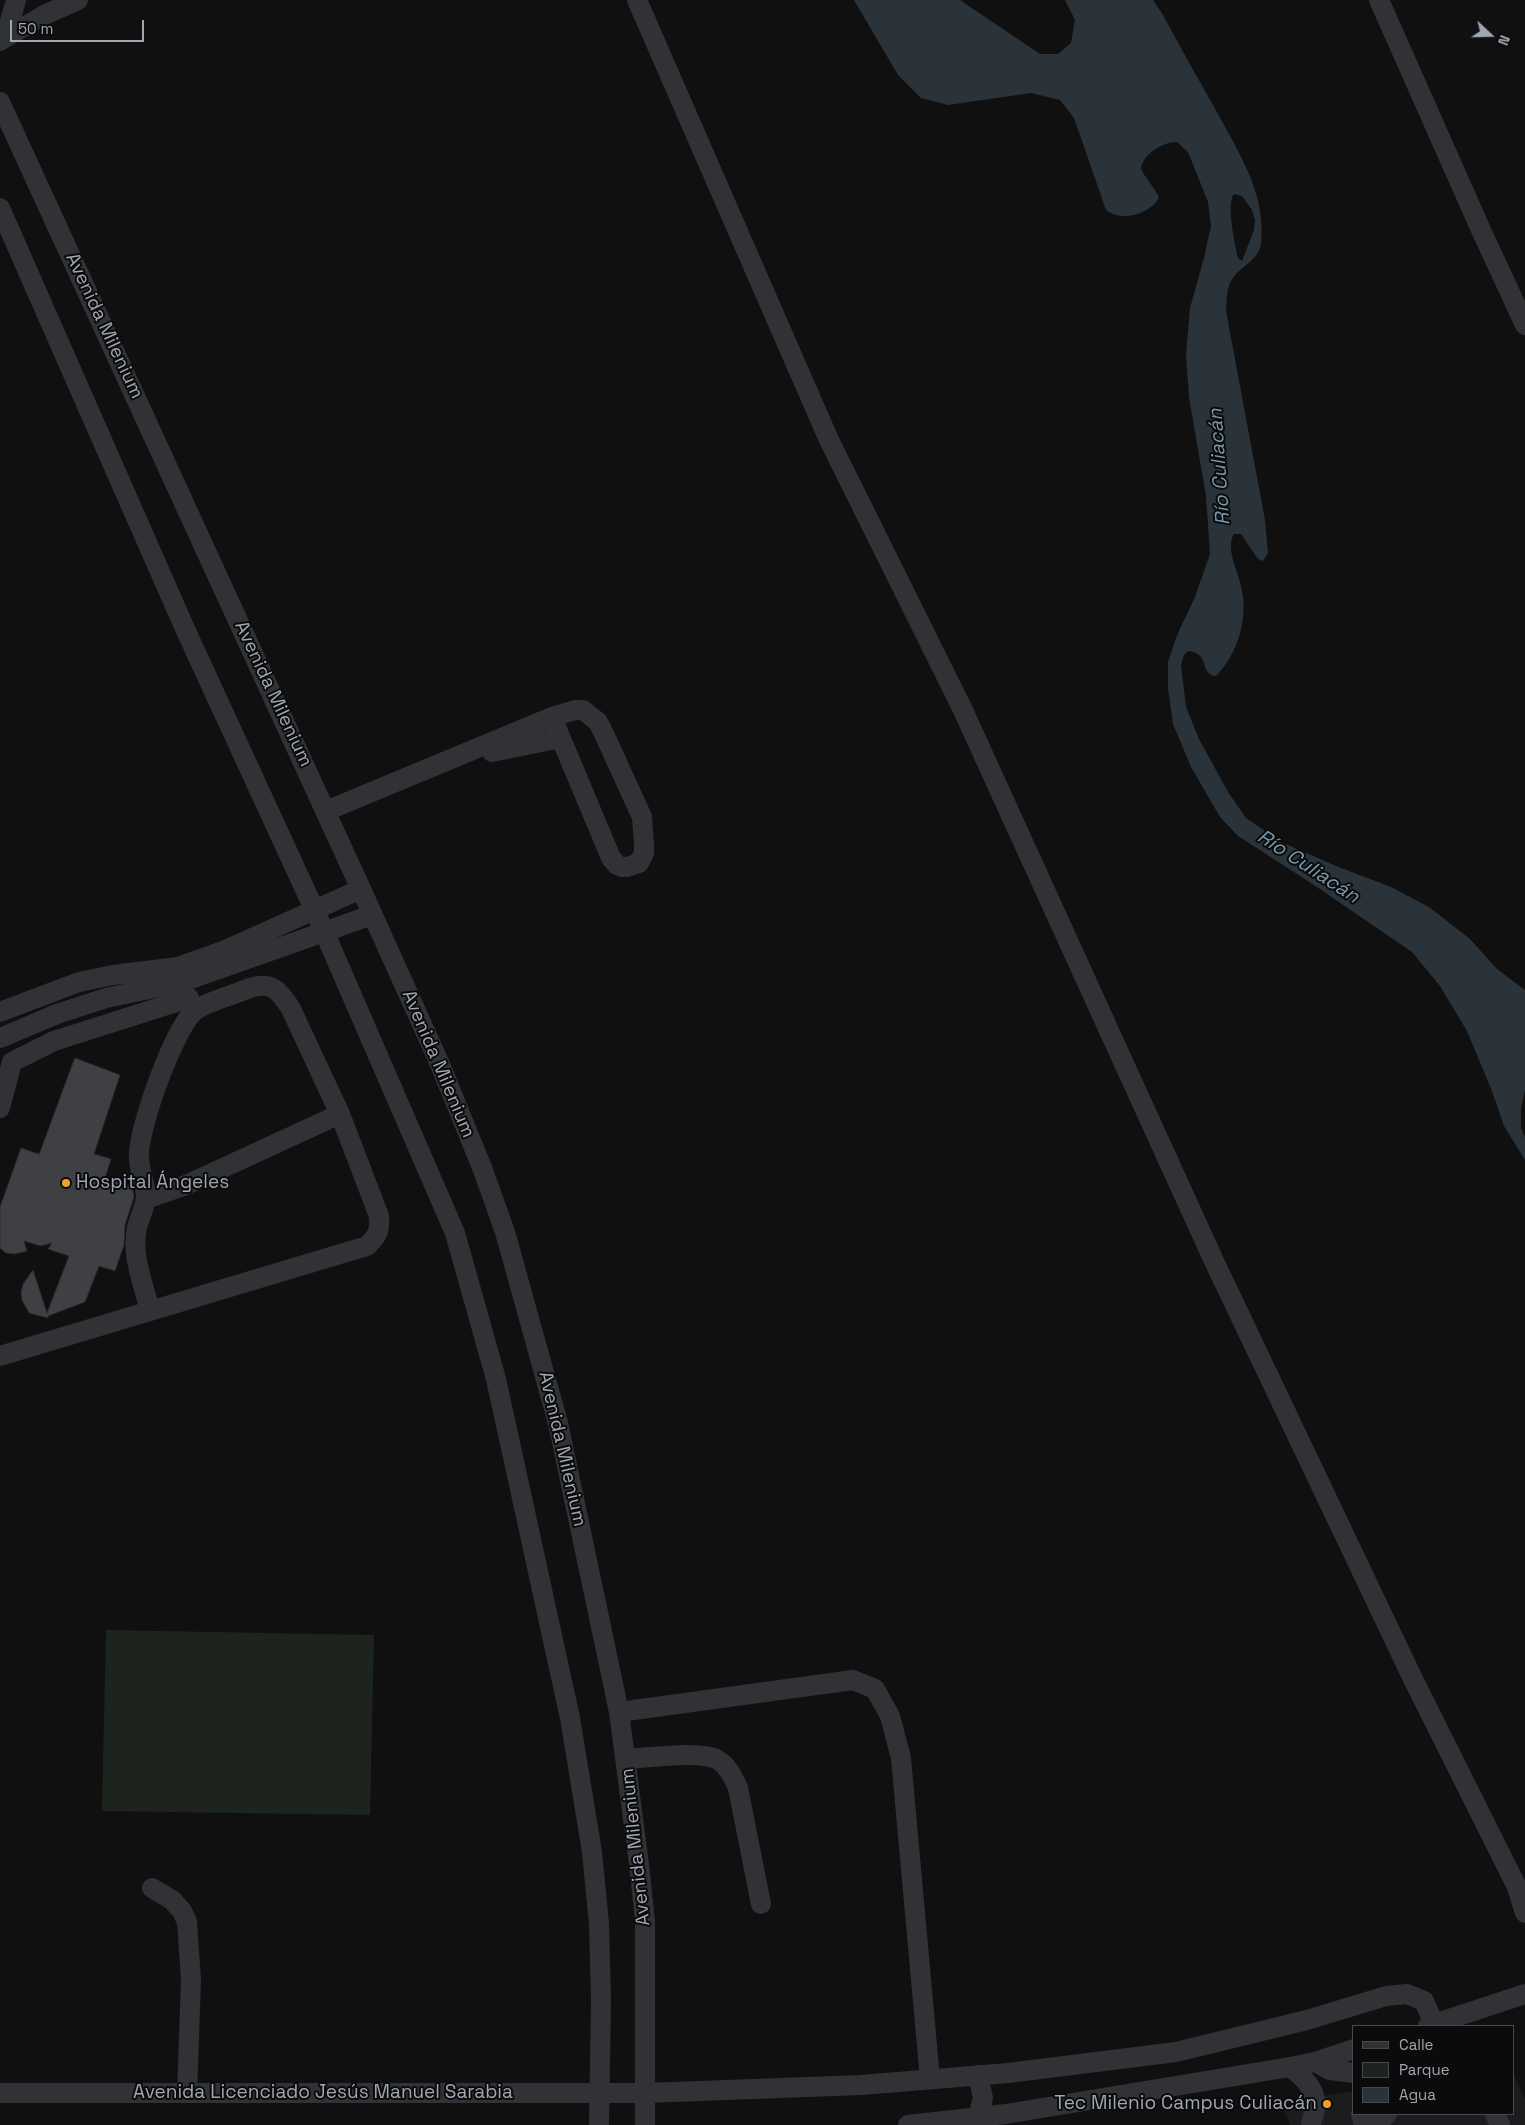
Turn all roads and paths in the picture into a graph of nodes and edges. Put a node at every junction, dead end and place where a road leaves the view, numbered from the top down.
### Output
1 (16, 0) edge
2 (78, 0) edge
3 (637, 0) edge
4 (1379, 0) edge
5 (3, 38) edge
6 (0, 102) edge
7 (0, 208) edge
8 (1525, 325) edge
9 (552, 717) junction
10 (561, 738) junction
11 (456, 758) junction
12 (326, 811) junction
13 (362, 889) junction
14 (315, 910) junction
15 (372, 915) junction
16 (325, 933) junction
17 (186, 989) junction
18 (0, 1012) edge
19 (0, 1038) edge
20 (6, 1064) edge
21 (0, 1108) edge
22 (340, 1114) junction
23 (146, 1199) junction
24 (150, 1310) junction
25 (0, 1356) edge
26 (619, 1712) junction
27 (626, 1759) junction
28 (152, 1888) dead end
29 (761, 1904) dead end
30 (1525, 1913) edge
31 (1525, 1994) edge
32 (1431, 2025) edge
33 (1352, 2050) edge
34 (1315, 2062) junction
35 (1290, 2067) junction
36 (1352, 2073) edge
37 (978, 2076) junction
38 (930, 2079) junction
39 (0, 2093) edge
40 (187, 2093) junction
41 (646, 2093) junction
42 (600, 2094) junction
43 (980, 2113) edge
44 (1386, 2115) edge
45 (1007, 2120) edge
46 (599, 2125) edge
47 (645, 2125) edge
48 (908, 2125) edge
49 (1311, 2125) edge
50 (1375, 2125) edge

1 - 5 street
2 - 5 street
3 - 30 street
4 - 8 street
6 - 12 street, Avenida Milenium
7 - 14 street
9 - 10 street
9 - 10 street
9 - 11 street
10 - 11 street
11 - 12 street
12 - 13 street, Avenida Milenium
13 - 14 street
13 - 15 street, Avenida Milenium
14 - 16 street
14 - 17 street
15 - 16 street
15 - 26 street, Avenida Milenium
16 - 17 street
16 - 42 street
17 - 18 street
17 - 19 street
17 - 20 street
17 - 22 street
17 - 23 street
20 - 21 street
22 - 23 street
22 - 24 street
23 - 24 street
24 - 25 street
26 - 27 street, Avenida Milenium
26 - 38 street
27 - 29 street
27 - 41 street, Avenida Milenium
28 - 40 street
31 - 32 street
32 - 37 street
33 - 34 street
34 - 35 street
34 - 36 street
35 - 45 street
35 - 49 street
37 - 38 street
37 - 43 street
38 - 41 street
39 - 40 street, Avenida Licenciado Jesús Manuel Sarabia
40 - 42 street, Avenida Licenciado Jesús Manuel Sarabia
41 - 42 street, Avenida Licenciado Jesús Manuel Sarabia
41 - 47 street, Avenida Milenium
42 - 46 street
43 - 45 street
43 - 48 street
44 - 50 street

